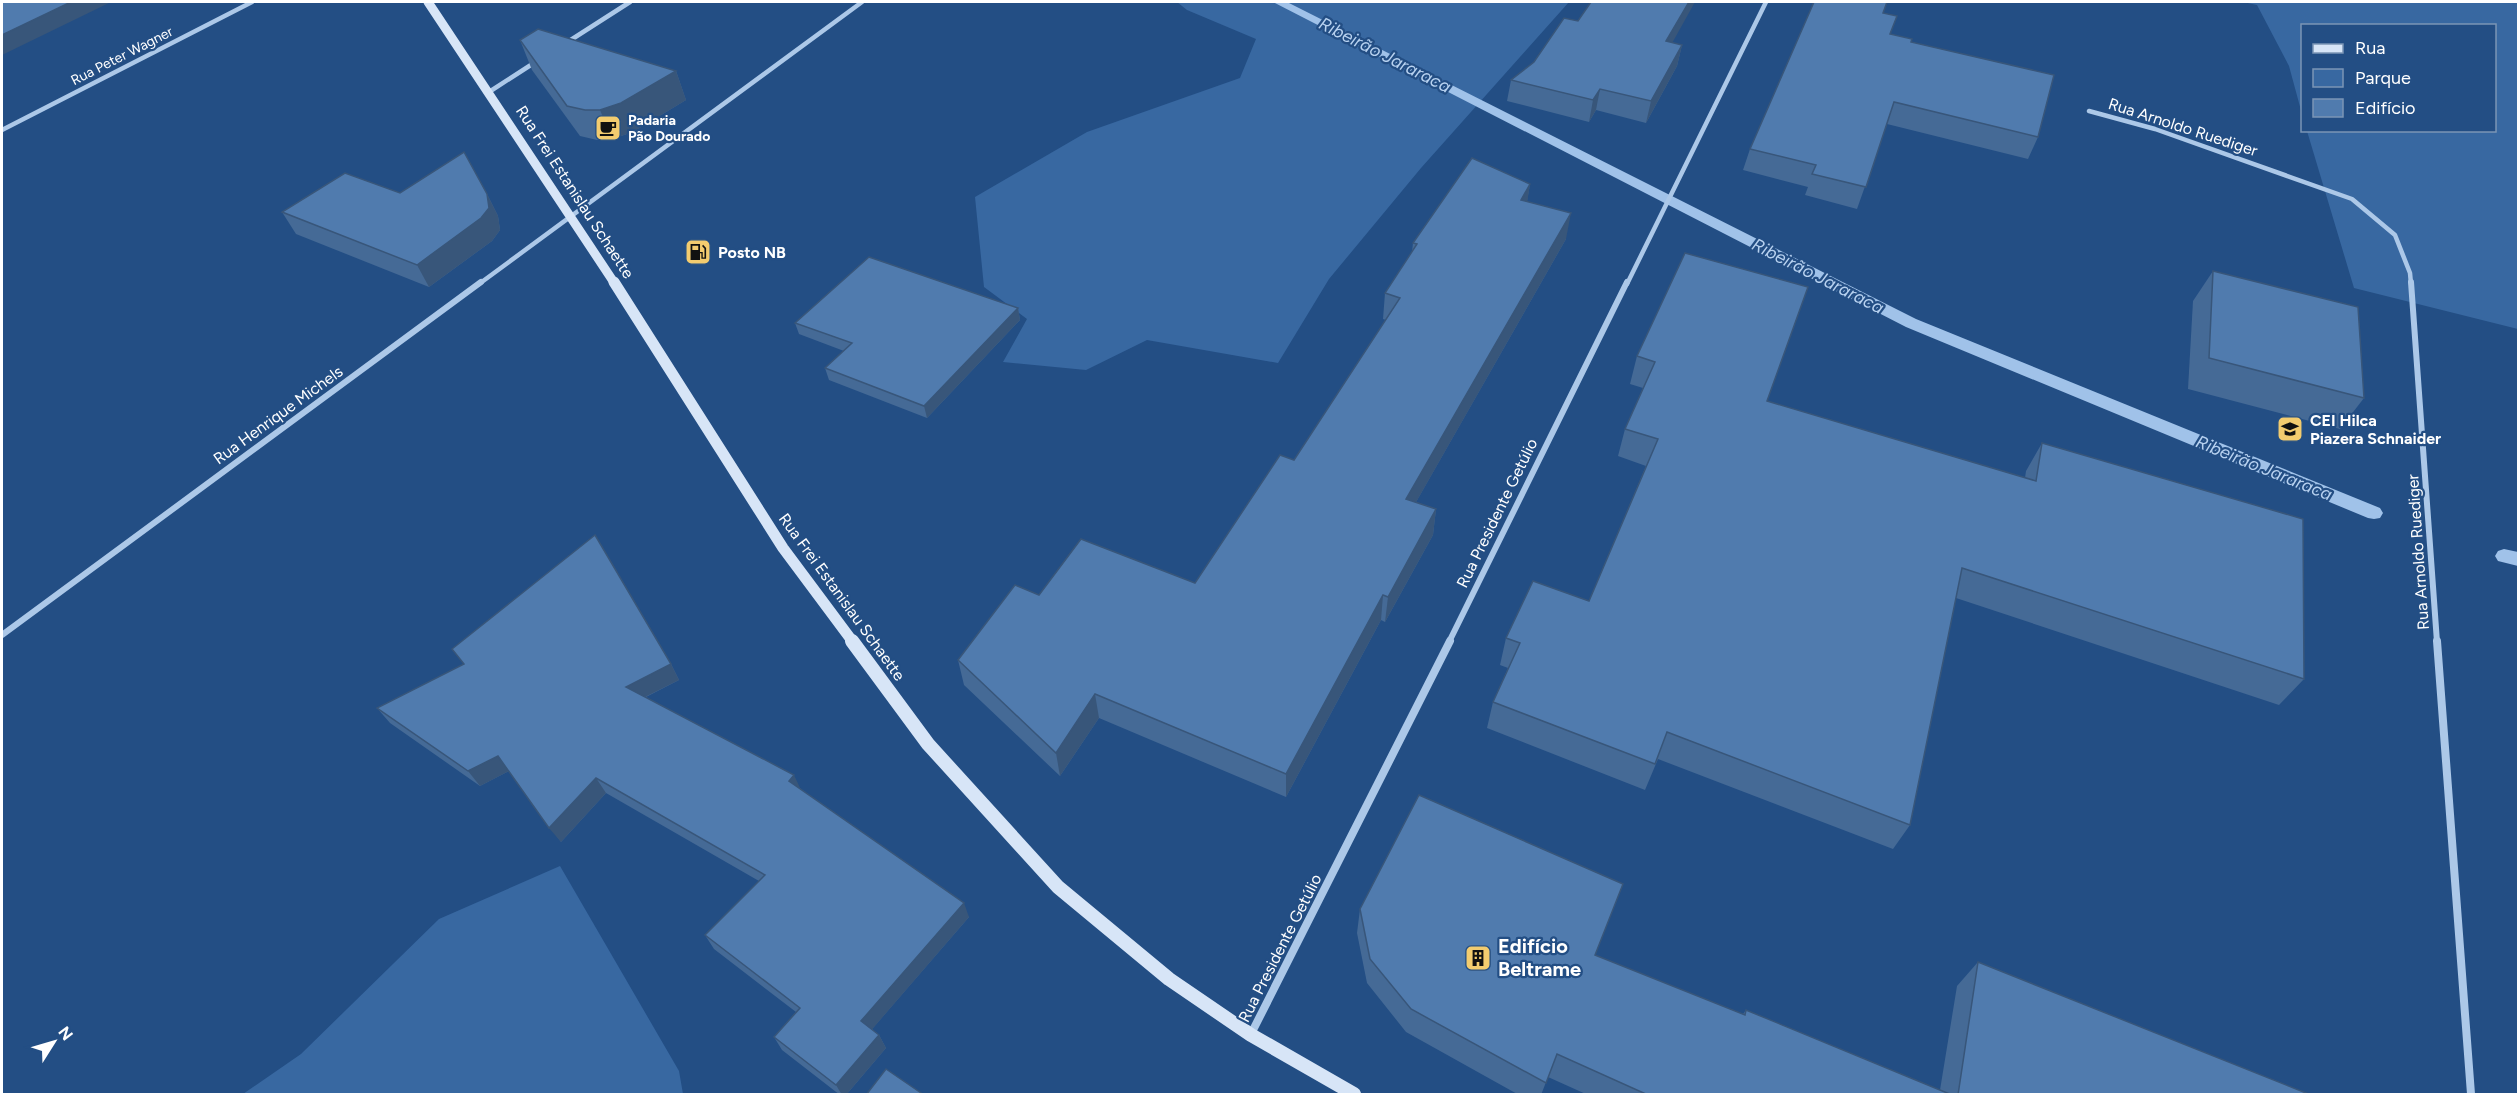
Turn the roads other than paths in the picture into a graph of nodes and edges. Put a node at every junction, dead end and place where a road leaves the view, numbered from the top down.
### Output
1 (252, 2) edge
2 (428, 2) edge
3 (630, 2) edge
4 (862, 2) edge
5 (1766, 2) edge
6 (560, 47) edge
7 (540, 59) edge
8 (489, 92) junction
9 (2089, 111) dead end
10 (2, 130) edge
11 (571, 217) junction
12 (2, 635) edge
13 (1251, 1035) junction
14 (1354, 1095) edge
15 (2471, 1095) edge

1 - 10 street, Rua Peter Wagner
2 - 8 main road, Rua Frei Estanislau Schaette
3 - 6 street
4 - 11 street, Rua Henrique Michels
5 - 13 street, Rua Presidente Getúlio
7 - 8 street
8 - 11 main road, Rua Frei Estanislau Schaette
9 - 15 street, Rua Arnoldo Ruediger
11 - 12 street, Rua Henrique Michels
11 - 13 main road, Rua Frei Estanislau Schaette
13 - 14 main road, Rua Frei Estanislau Schaette

